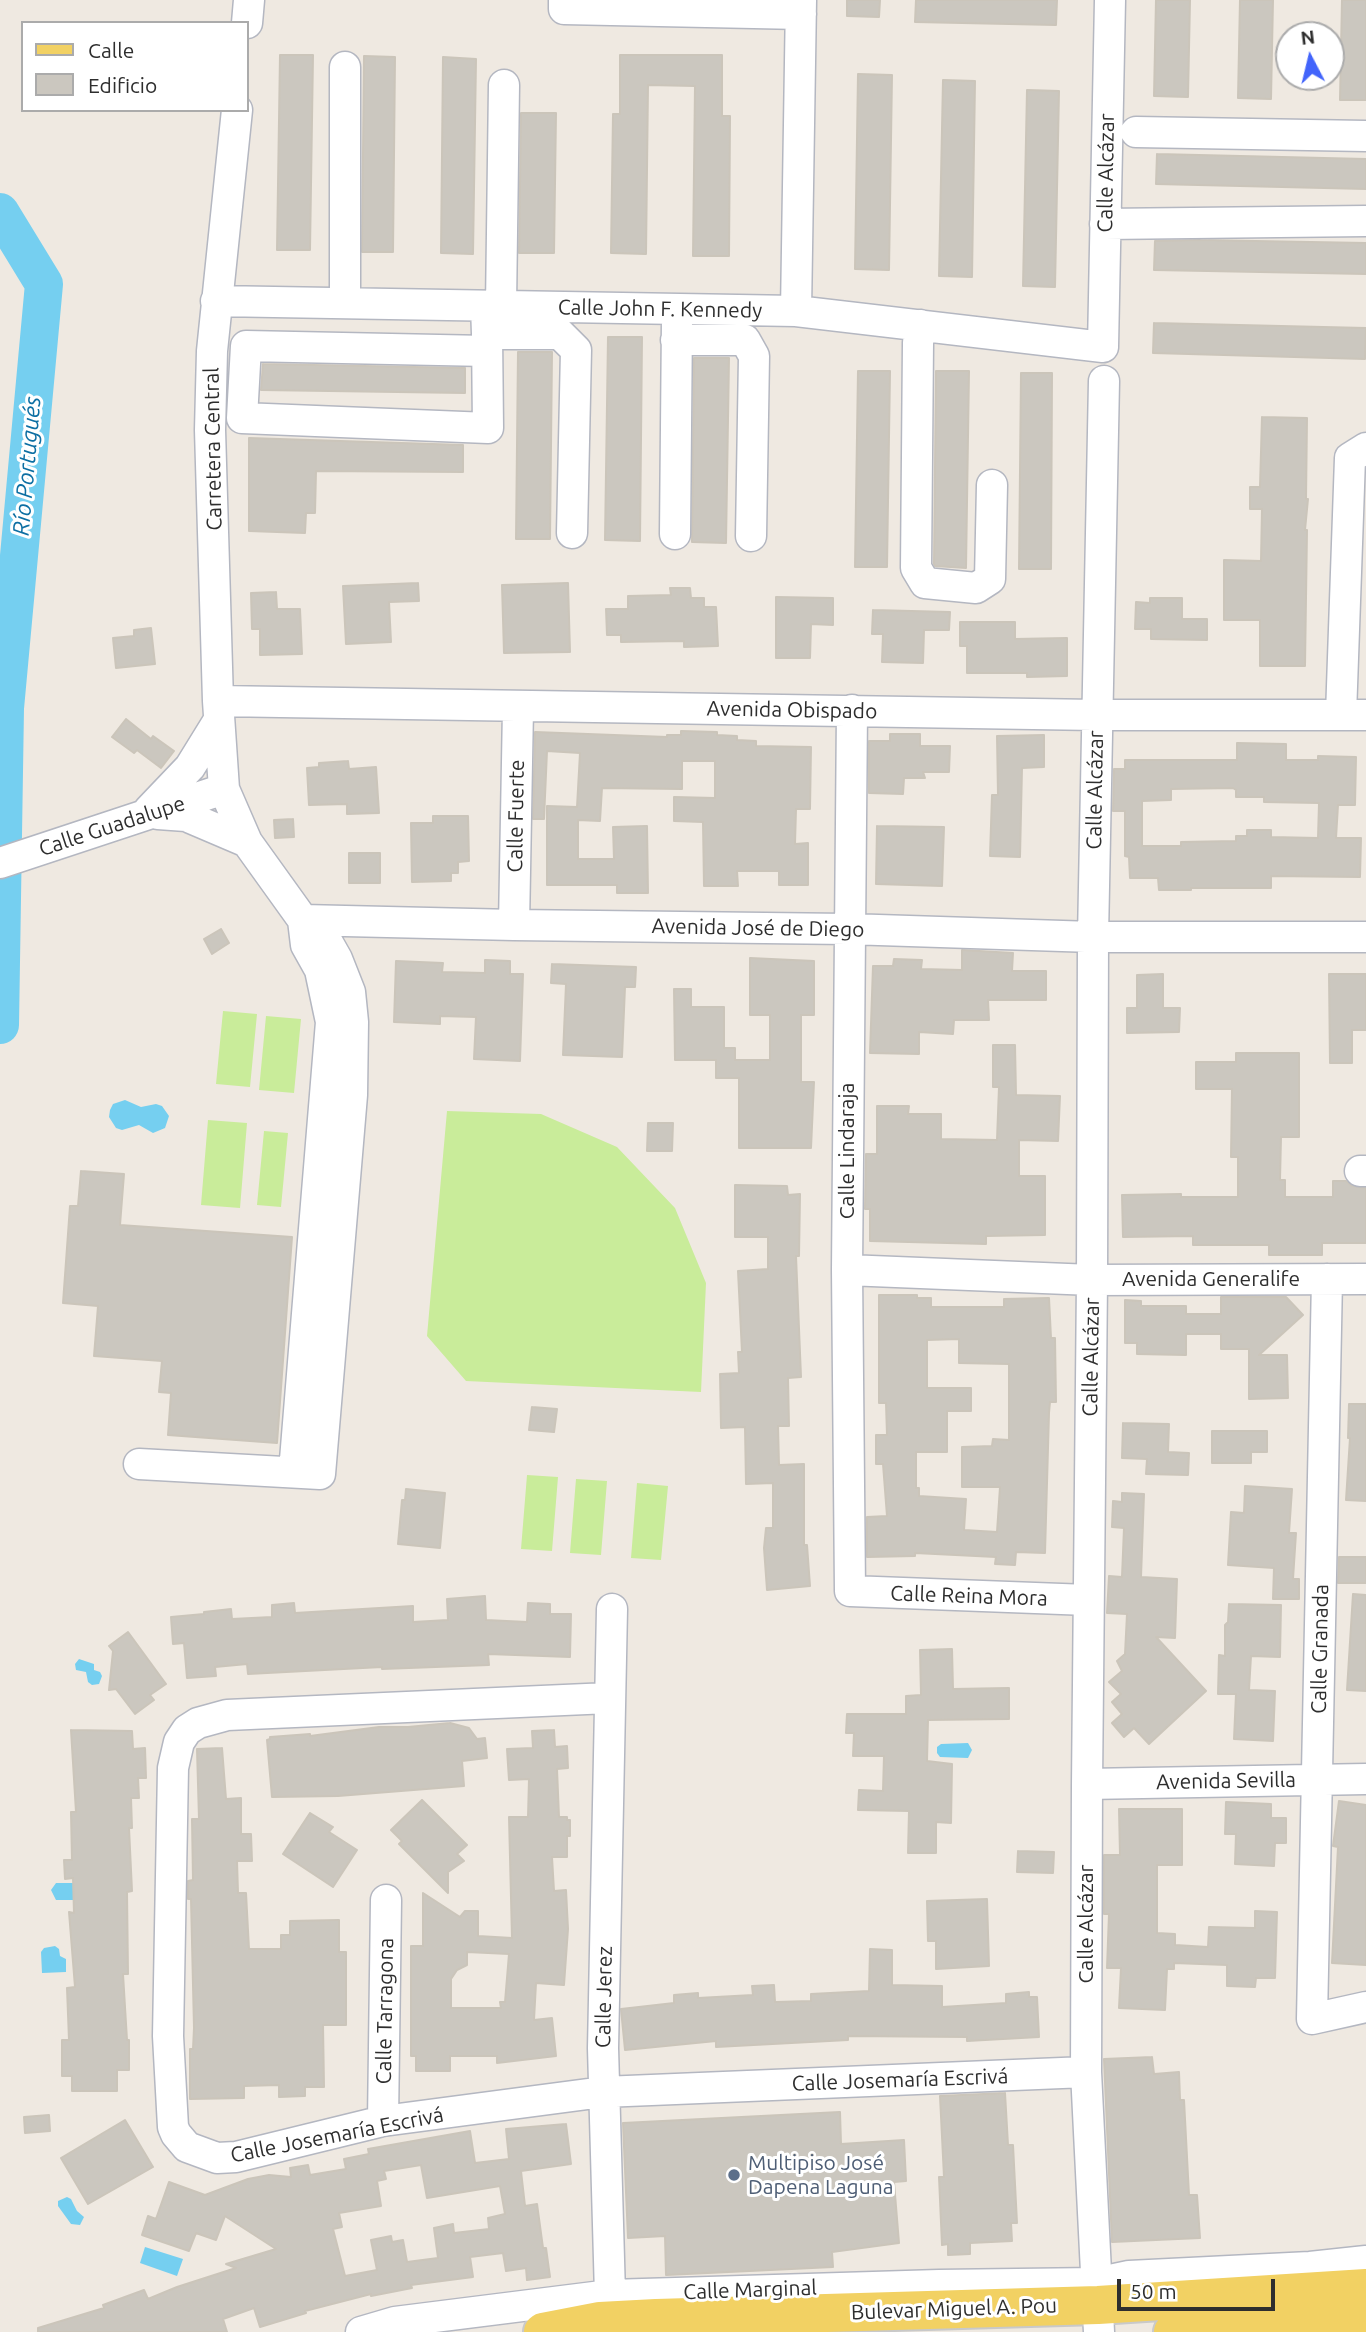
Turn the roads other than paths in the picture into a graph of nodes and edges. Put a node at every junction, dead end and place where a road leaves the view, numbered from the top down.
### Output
1 (249, 0) edge
2 (564, 0) edge
3 (1110, 0) edge
4 (801, 7) edge
5 (247, 21) edge
6 (345, 67) dead end
7 (504, 85) dead end
8 (237, 112) edge
9 (1136, 132) dead end
10 (1366, 136) edge
11 (1366, 221) edge
12 (1105, 224) junction
13 (216, 301) junction
14 (345, 303) junction
15 (677, 309) junction
16 (796, 311) junction
17 (490, 324) junction
18 (920, 325) junction
19 (676, 340) junction
20 (1103, 347) joint
21 (1104, 381) dead end
22 (1366, 448) edge
23 (992, 485) dead end
24 (572, 533) dead end
25 (676, 534) dead end
26 (751, 536) dead end
27 (1355, 606) edge
28 (518, 708) junction
29 (852, 710) junction
30 (218, 711) junction
31 (1096, 715) junction
32 (1354, 715) edge
33 (224, 789) junction
34 (143, 815) junction
35 (247, 842) junction
36 (0, 863) edge
37 (303, 920) junction
38 (514, 925) junction
39 (848, 929) junction
40 (1093, 937) junction
41 (1366, 937) edge
42 (847, 1270) junction
43 (1328, 1279) junction
44 (1366, 1279) edge
45 (1092, 1280) junction
46 (138, 1464) dead end
47 (850, 1591) joint
48 (1088, 1600) junction
49 (612, 1609) dead end
50 (609, 1698) junction
51 (1317, 1779) junction
52 (1366, 1779) edge
53 (1087, 1783) junction
54 (386, 1900) dead end
55 (1366, 2007) edge
56 (1086, 2072) junction
57 (603, 2092) junction
58 (383, 2121) junction
59 (1366, 2261) edge
60 (1366, 2288) edge
61 (610, 2295) junction
62 (1098, 2307) edge
63 (1366, 2320) edge
64 (361, 2332) edge
65 (543, 2332) edge
66 (1173, 2332) edge

1 - 5 street
2 - 4 street
3 - 12 street, Calle Alcázar
4 - 16 street
6 - 14 street
7 - 17 street
8 - 13 street, Carretera Central
9 - 10 street
11 - 12 street
12 - 20 street, Calle Alcázar
13 - 14 street, Calle John F. Kennedy
13 - 30 street, Carretera Central
14 - 17 street, Calle John F. Kennedy
15 - 16 street, Calle John F. Kennedy
15 - 17 street, Calle John F. Kennedy
15 - 19 street
16 - 18 street, Calle John F. Kennedy
17 - 17 street
17 - 24 street
18 - 20 street, Calle John F. Kennedy
18 - 23 street
19 - 25 street
19 - 26 street
21 - 31 street, Calle Alcázar
22 - 27 street
27 - 32 street
28 - 29 street, Avenida Obispado
28 - 30 street, Avenida Obispado
28 - 38 street, Calle Fuerte
29 - 31 street, Avenida Obispado
29 - 39 street, Calle Lindaraja
30 - 33 street, Carretera Central
30 - 34 street
31 - 32 street, Avenida Obispado
31 - 40 street, Calle Alcázar
33 - 34 street, Calle Guadalupe
33 - 35 street
34 - 35 street
34 - 36 street, Calle Guadalupe
35 - 37 street
37 - 38 street, Avenida José de Diego
37 - 46 street
38 - 39 street, Avenida José de Diego
39 - 40 street, Avenida José de Diego
39 - 42 street, Calle Lindaraja
40 - 41 street, Avenida José de Diego
40 - 45 street, Calle Alcázar
42 - 45 street, Avenida Generalife
42 - 47 street, Calle Lindaraja
43 - 44 street, Avenida Generalife
43 - 45 street, Avenida Generalife
43 - 51 street, Calle Granada
45 - 48 street, Calle Alcázar
47 - 48 street, Calle Reina Mora
48 - 53 street, Calle Alcázar
49 - 50 street, Calle Jerez
50 - 57 street, Calle Jerez
50 - 58 street, Calle Josemaría Escrivá
51 - 52 street, Avenida Sevilla
51 - 53 street, Avenida Sevilla
51 - 55 street, Calle Granada
53 - 56 street, Calle Alcázar
54 - 58 street, Calle Tarragona
56 - 57 street, Calle Josemaría Escrivá
56 - 62 street, Calle Alcázar
57 - 58 street, Calle Josemaría Escrivá
57 - 61 street, Calle Jerez
59 - 62 street, Calle Marginal
60 - 62 main road, Bulevar Miguel A. Pou
61 - 62 street, Calle Marginal
61 - 64 street, Calle Marginal
62 - 65 main road, Bulevar Miguel A. Pou
63 - 66 main road

